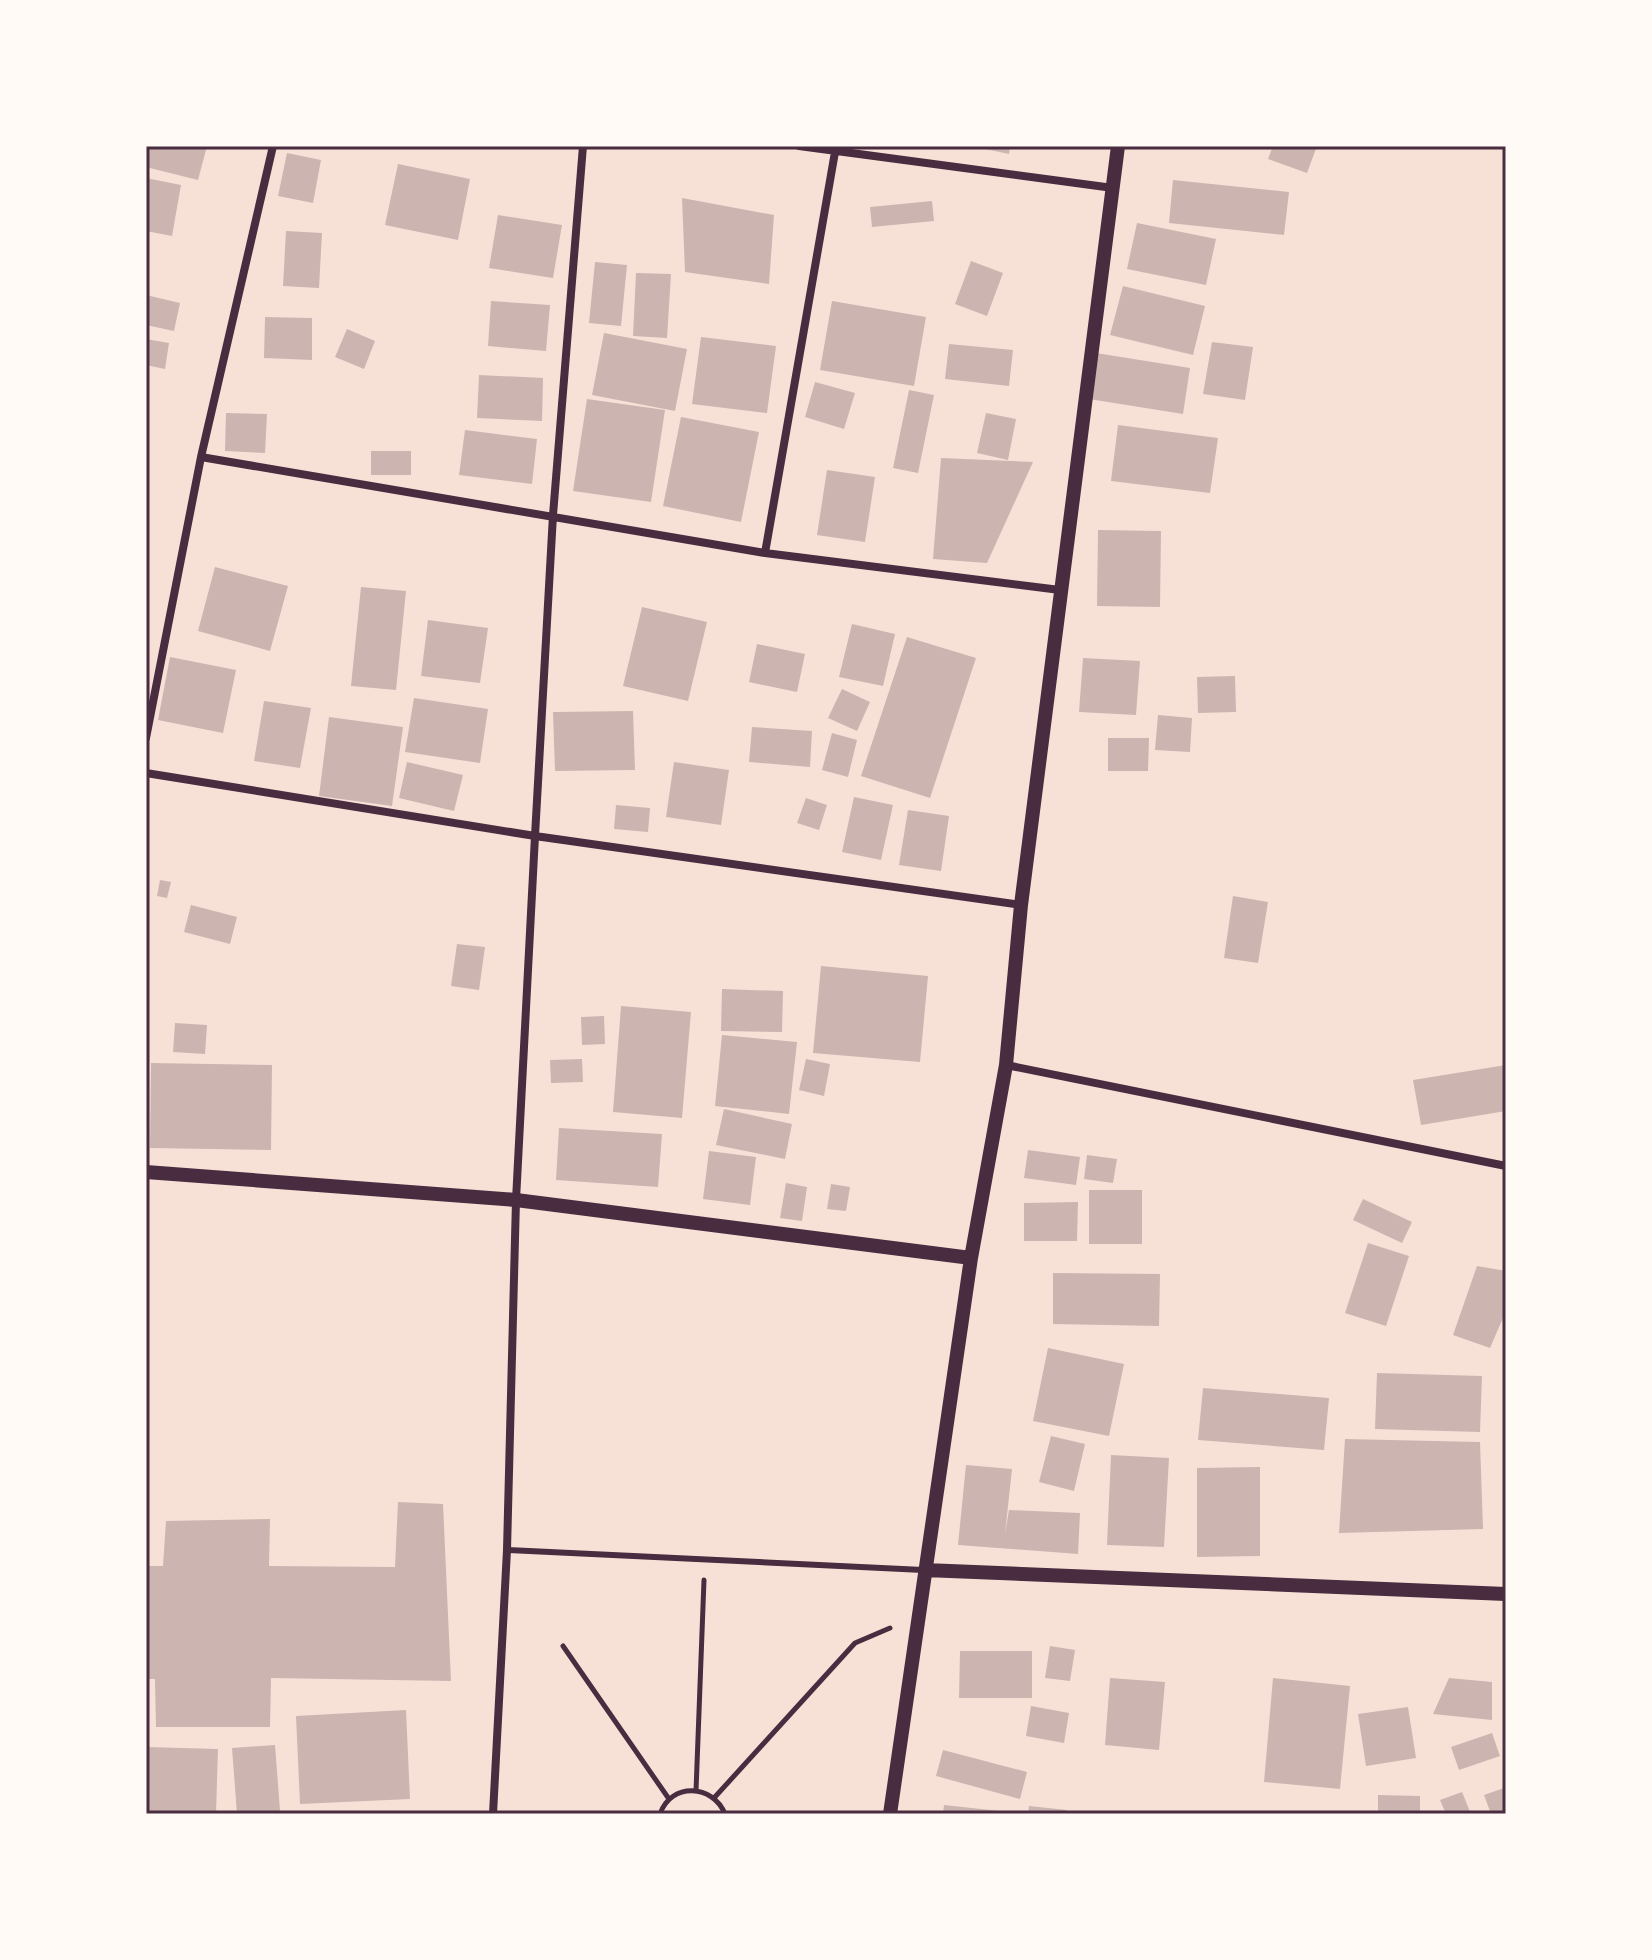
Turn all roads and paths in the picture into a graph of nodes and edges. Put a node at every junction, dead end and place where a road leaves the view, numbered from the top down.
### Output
1 (273, 146) edge
2 (583, 146) edge
3 (799, 146) edge
4 (1118, 146) edge
5 (835, 152) junction
6 (1113, 188) junction
7 (201, 457) junction
8 (553, 515) junction
9 (765, 553) junction
10 (1060, 590) junction
11 (146, 738) edge
12 (146, 773) edge
13 (535, 836) junction
14 (1021, 905) junction
15 (1006, 1065) junction
16 (1506, 1166) edge
17 (146, 1172) edge
18 (516, 1200) junction
19 (971, 1258) junction
20 (507, 1550) junction
21 (705, 1559) junction
22 (925, 1570) junction
23 (1506, 1594) edge
24 (918, 1616) junction
25 (563, 1646) dead end
26 (696, 1791) junction
27 (714, 1798) junction
28 (669, 1799) junction
29 (493, 1814) edge
30 (660, 1814) edge
31 (725, 1814) edge
32 (890, 1814) edge

1 - 7 street
2 - 8 street
3 - 5 street
4 - 6 street
5 - 6 street
5 - 9 street
6 - 10 street
7 - 8 street
7 - 11 street
8 - 9 street
8 - 13 street
9 - 10 street
10 - 14 street
12 - 13 street
13 - 14 street
13 - 18 street
14 - 15 street
15 - 16 street
15 - 19 street
17 - 18 street
18 - 19 street
18 - 20 street
19 - 22 street
20 - 21 lane
20 - 29 street
21 - 22 lane
21 - 26 path
22 - 23 street
22 - 24 street
24 - 27 path
24 - 32 street
25 - 28 path
26 - 27 path
26 - 28 path
27 - 31 path
28 - 30 path

